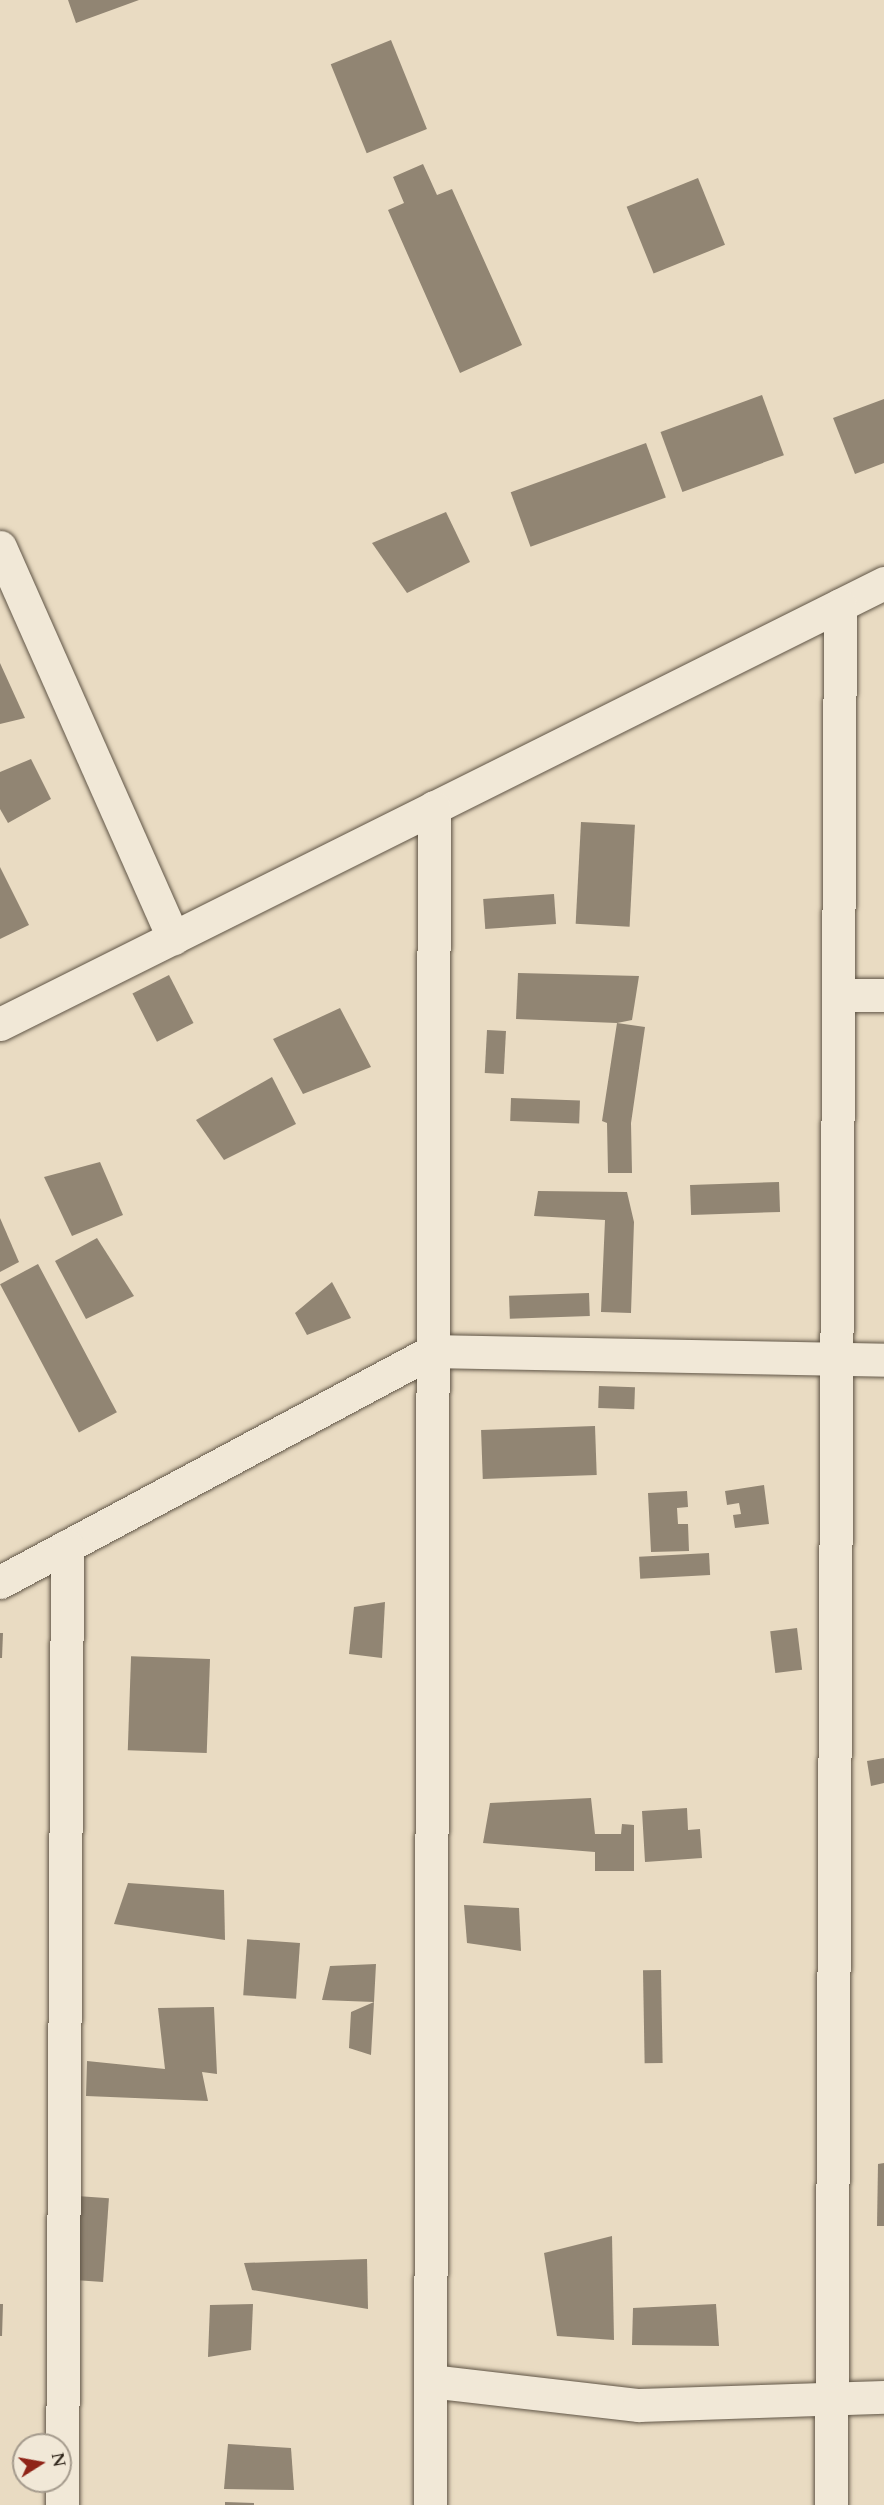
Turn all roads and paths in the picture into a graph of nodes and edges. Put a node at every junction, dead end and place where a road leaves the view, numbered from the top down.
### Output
1 (4, 567) edge
2 (884, 583) edge
3 (840, 605) junction
4 (434, 807) junction
5 (173, 938) junction
6 (838, 995) junction
7 (884, 995) edge
8 (0, 1024) edge
9 (433, 1351) junction
10 (837, 1359) junction
11 (884, 1360) edge
12 (67, 1546) junction
13 (0, 1582) edge
14 (430, 2381) junction
15 (884, 2397) edge
16 (832, 2398) junction
17 (62, 2505) edge
18 (430, 2505) edge
19 (831, 2505) edge

1 - 5 street
2 - 3 street
3 - 4 street
3 - 6 street
4 - 5 street
4 - 9 street
5 - 8 street
6 - 7 street
6 - 10 street
9 - 10 street
9 - 12 street
9 - 14 street
10 - 11 street
10 - 16 street
12 - 13 street
12 - 17 street
14 - 16 street
14 - 18 street
15 - 16 street
16 - 19 street

